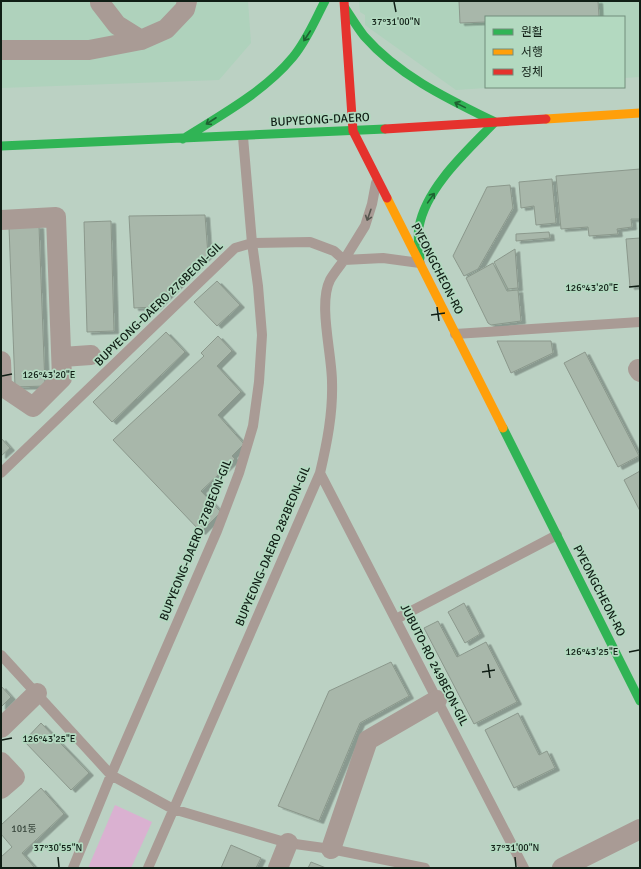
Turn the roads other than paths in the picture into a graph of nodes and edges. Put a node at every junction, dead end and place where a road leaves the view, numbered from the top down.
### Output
1 (100, 1) edge
2 (187, 1) edge
3 (324, 1) edge
4 (344, 4) edge
5 (141, 40) junction
6 (1, 50) edge
7 (640, 113) edge
8 (495, 122) junction
9 (353, 131) junction
10 (243, 137) junction
11 (183, 139) junction
12 (1, 146) edge
13 (376, 177) junction
14 (1, 220) edge
15 (252, 243) junction
16 (344, 260) junction
17 (420, 263) junction
18 (640, 322) edge
19 (455, 334) junction
20 (91, 355) dead end
21 (62, 357) junction
22 (1, 361) edge
23 (320, 473) junction
24 (1, 474) edge
25 (557, 535) junction
26 (396, 619) junction
27 (1, 655) edge
28 (37, 693) junction
29 (437, 700) junction
30 (640, 701) edge
31 (1, 728) edge
32 (1, 762) edge
33 (111, 775) junction
34 (1, 789) edge
35 (173, 809) junction
36 (640, 829) edge
37 (288, 843) junction
38 (331, 849) junction
39 (73, 868) edge
40 (148, 868) edge
41 (278, 868) edge
42 (425, 868) edge
43 (524, 868) edge
44 (562, 868) edge

1 - 5 street
2 - 5 street
3 -> 11 main road
8 -> 4 main road
4 - 9 main road, PYEONGCHEON-RO
5 - 6 street
7 - 8 main road, BUPYEONG-DAERO
8 - 9 main road, BUPYEONG-DAERO
17 -> 8 main road
9 - 10 main road, BUPYEONG-DAERO
9 - 13 main road, PYEONGCHEON-RO
10 - 11 main road, BUPYEONG-DAERO
10 - 15 lane, BUPYEONG-DAERO 278BEON-GIL
11 - 12 main road, BUPYEONG-DAERO
13 -> 16 lane, BUPYEONG-DAERO 282BEON-GIL
13 - 17 main road, PYEONGCHEON-RO
14 - 21 street
15 - 16 lane, BUPYEONG-DAERO 276BEON-GIL
15 - 24 lane, BUPYEONG-DAERO 276BEON-GIL
15 - 33 lane, BUPYEONG-DAERO 278BEON-GIL
16 - 17 lane
16 - 23 lane, BUPYEONG-DAERO 282BEON-GIL
17 - 19 main road, PYEONGCHEON-RO
18 - 19 lane
19 - 25 main road, PYEONGCHEON-RO
20 - 21 street
21 - 22 street
23 - 26 lane, JUBUTO-RO 249BEON-GIL
23 - 35 lane, BUPYEONG-DAERO 282BEON-GIL
25 - 26 lane
25 - 30 main road, PYEONGCHEON-RO
26 - 29 lane, JUBUTO-RO 249BEON-GIL
27 - 28 lane
28 - 31 street
28 - 33 lane
29 - 38 street
29 - 43 lane, JUBUTO-RO 249BEON-GIL
32 - 34 street
33 - 35 lane
33 - 39 lane, BUPYEONG-DAERO 278BEON-GIL
35 - 37 lane
35 - 40 lane, BUPYEONG-DAERO 282BEON-GIL
36 - 44 street
37 - 38 lane
37 - 41 street
38 - 42 lane

